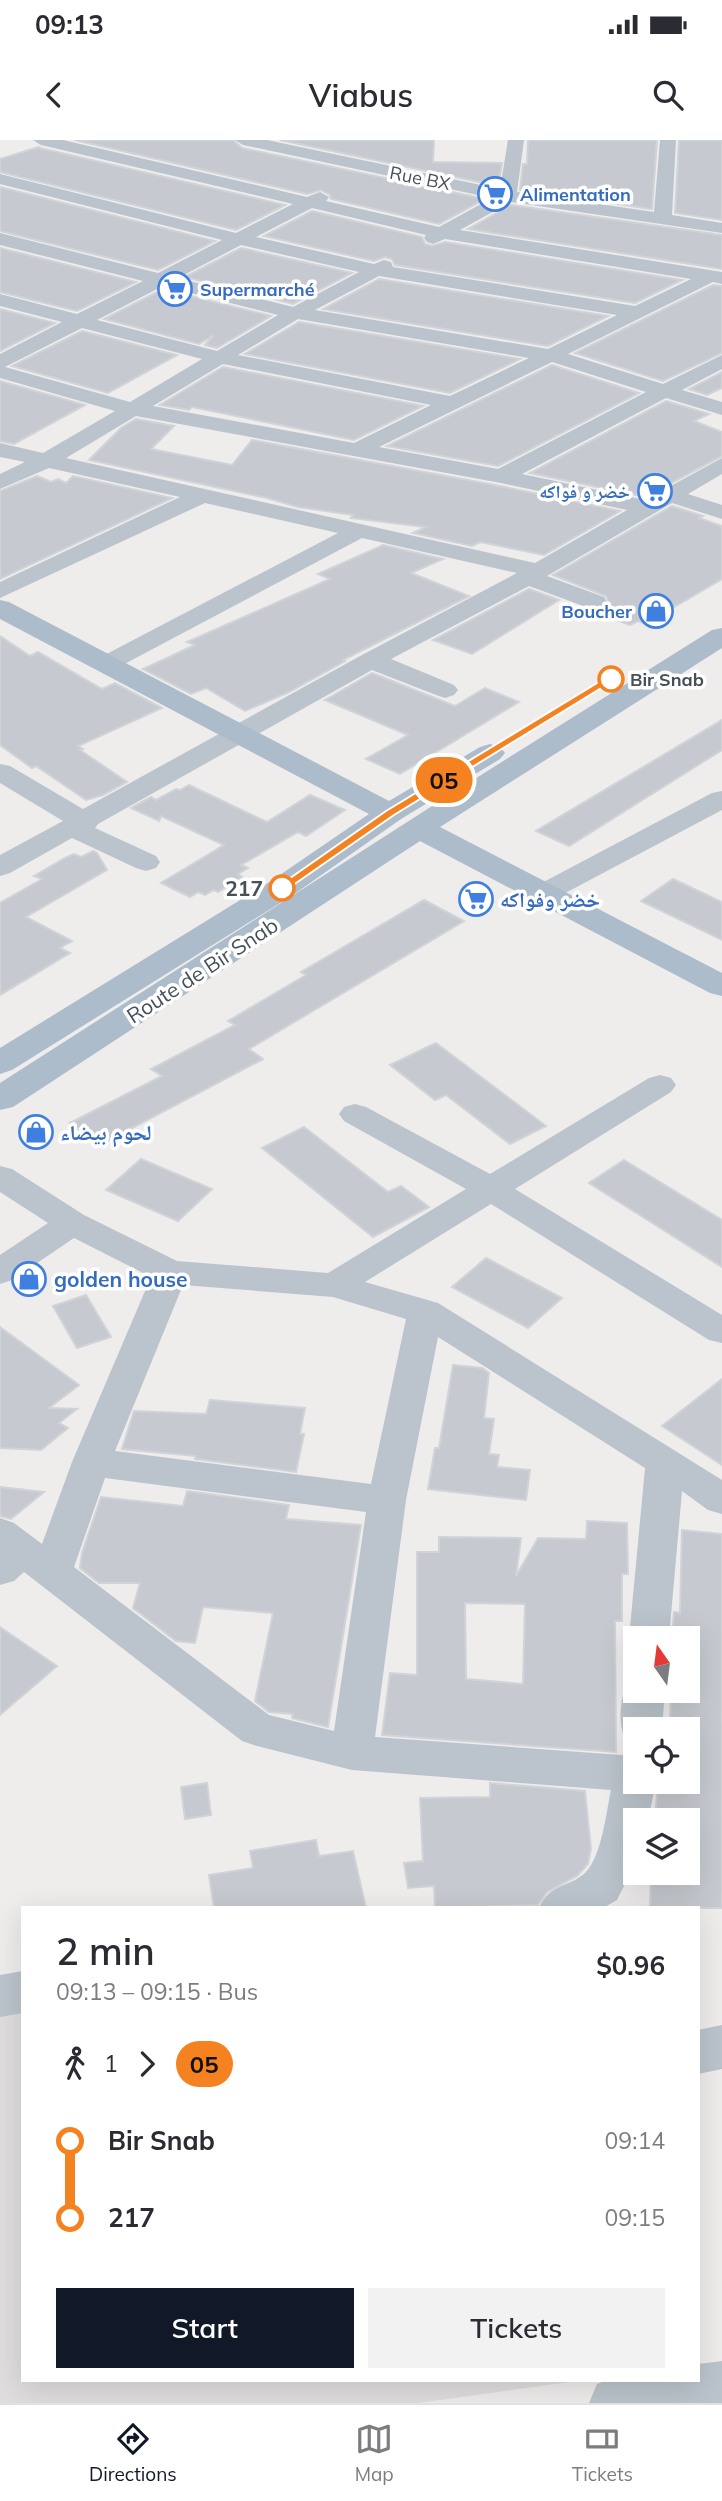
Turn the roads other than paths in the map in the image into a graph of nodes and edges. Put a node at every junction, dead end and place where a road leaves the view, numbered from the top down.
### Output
1 (41, 140) edge
2 (243, 140) edge
3 (516, 140) edge
4 (668, 140) edge
5 (373, 159) junction
6 (0, 179) edge
7 (508, 196) junction
8 (311, 202) junction
9 (663, 219) junction
10 (722, 228) edge
11 (441, 233) junction
12 (0, 239) edge
13 (239, 239) junction
14 (377, 270) junction
15 (719, 274) edge
16 (162, 278) junction
17 (0, 300) edge
18 (636, 312) junction
19 (295, 313) junction
20 (80, 321) junction
21 (550, 355) junction
22 (222, 358) junction
23 (722, 361) edge
24 (0, 362) edge
25 (0, 372) edge
26 (665, 390) junction
27 (452, 403) junction
28 (132, 409) junction
29 (722, 409) edge
30 (0, 450) edge
31 (355, 451) junction
32 (44, 462) junction
33 (722, 465) edge
34 (501, 476) junction
35 (0, 482) edge
36 (201, 496) junction
37 (659, 502) junction
38 (722, 512) edge
39 (360, 530) junction
40 (533, 574) junction
41 (0, 591) edge
42 (596, 602) dead end
43 (0, 608) edge
44 (722, 612) edge
45 (722, 636) edge
46 (371, 660) junction
47 (106, 664) junction
48 (445, 690) dead end
49 (239, 733) junction
50 (0, 772) edge
51 (722, 799) edge
52 (403, 823) junction
53 (79, 825) junction
54 (146, 862) dead end
55 (0, 867) edge
56 (544, 893) junction
57 (722, 986) edge
58 (0, 1063) edge
59 (660, 1085) dead end
60 (0, 1099) edge
61 (355, 1114) dead end
62 (0, 1177) edge
63 (491, 1189) junction
64 (72, 1223) junction
65 (0, 1272) edge
66 (171, 1272) junction
67 (334, 1285) junction
68 (425, 1312) junction
69 (722, 1331) edge
70 (91, 1462) junction
71 (665, 1462) junction
72 (387, 1500) junction
73 (722, 1500) edge
74 (19, 1556) edge
75 (650, 1626) edge
76 (352, 1754) junction
77 (623, 1773) edge
78 (632, 1794) edge
79 (565, 1906) edge
80 (21, 1992) edge
81 (0, 1996) edge
82 (722, 2048) edge
83 (700, 2052) edge
84 (690, 2387) edge
85 (616, 2403) edge

1 - 8 street
2 - 5 street, Rue BX
3 - 7 street
4 - 9 street
5 - 7 street, Rue BX
5 - 8 street
6 - 13 street
7 - 9 street, Rue BX
7 - 11 street
8 - 11 street
8 - 13 street
9 - 10 street, Rue BX
11 - 14 street
11 - 15 street
12 - 16 street
13 - 14 street
13 - 16 street
14 - 18 street
14 - 19 street
15 - 18 street
16 - 19 street
16 - 20 street
17 - 20 street
18 - 21 street
19 - 21 street
19 - 22 street
20 - 22 street
20 - 24 street
21 - 26 street
21 - 27 street
22 - 27 street
22 - 28 street
23 - 26 street
25 - 28 street
26 - 29 street
26 - 34 street
27 - 31 street
28 - 31 street
28 - 32 street
30 - 32 street
31 - 34 street
32 - 35 street
32 - 36 street
33 - 37 street
34 - 37 street
36 - 39 street
36 - 41 street
37 - 38 street
37 - 40 street
39 - 40 street
39 - 47 street
40 - 42 street
40 - 46 street
43 - 47 main road
44 - 52 main road, Route de Bir Snab
45 - 52 main road, Route de Bir Snab
46 - 48 street
46 - 49 street
47 - 49 main road
49 - 52 main road
49 - 53 street
50 - 53 street
51 - 56 street
52 - 56 main road
52 - 58 main road, Route de Bir Snab
52 - 60 main road, Route de Bir Snab
53 - 54 street
53 - 55 street
56 - 57 main road
59 - 63 street
61 - 63 street
62 - 64 street
63 - 67 street
63 - 69 street
64 - 65 street
64 - 66 street
66 - 67 street
66 - 70 street
67 - 68 street
68 - 71 street
68 - 72 street
70 - 72 street
70 - 74 street
71 - 73 street
71 - 75 street
72 - 76 street
74 - 76 street
76 - 77 street
78 - 79 street
80 - 81 street
82 - 83 street
84 - 85 street

